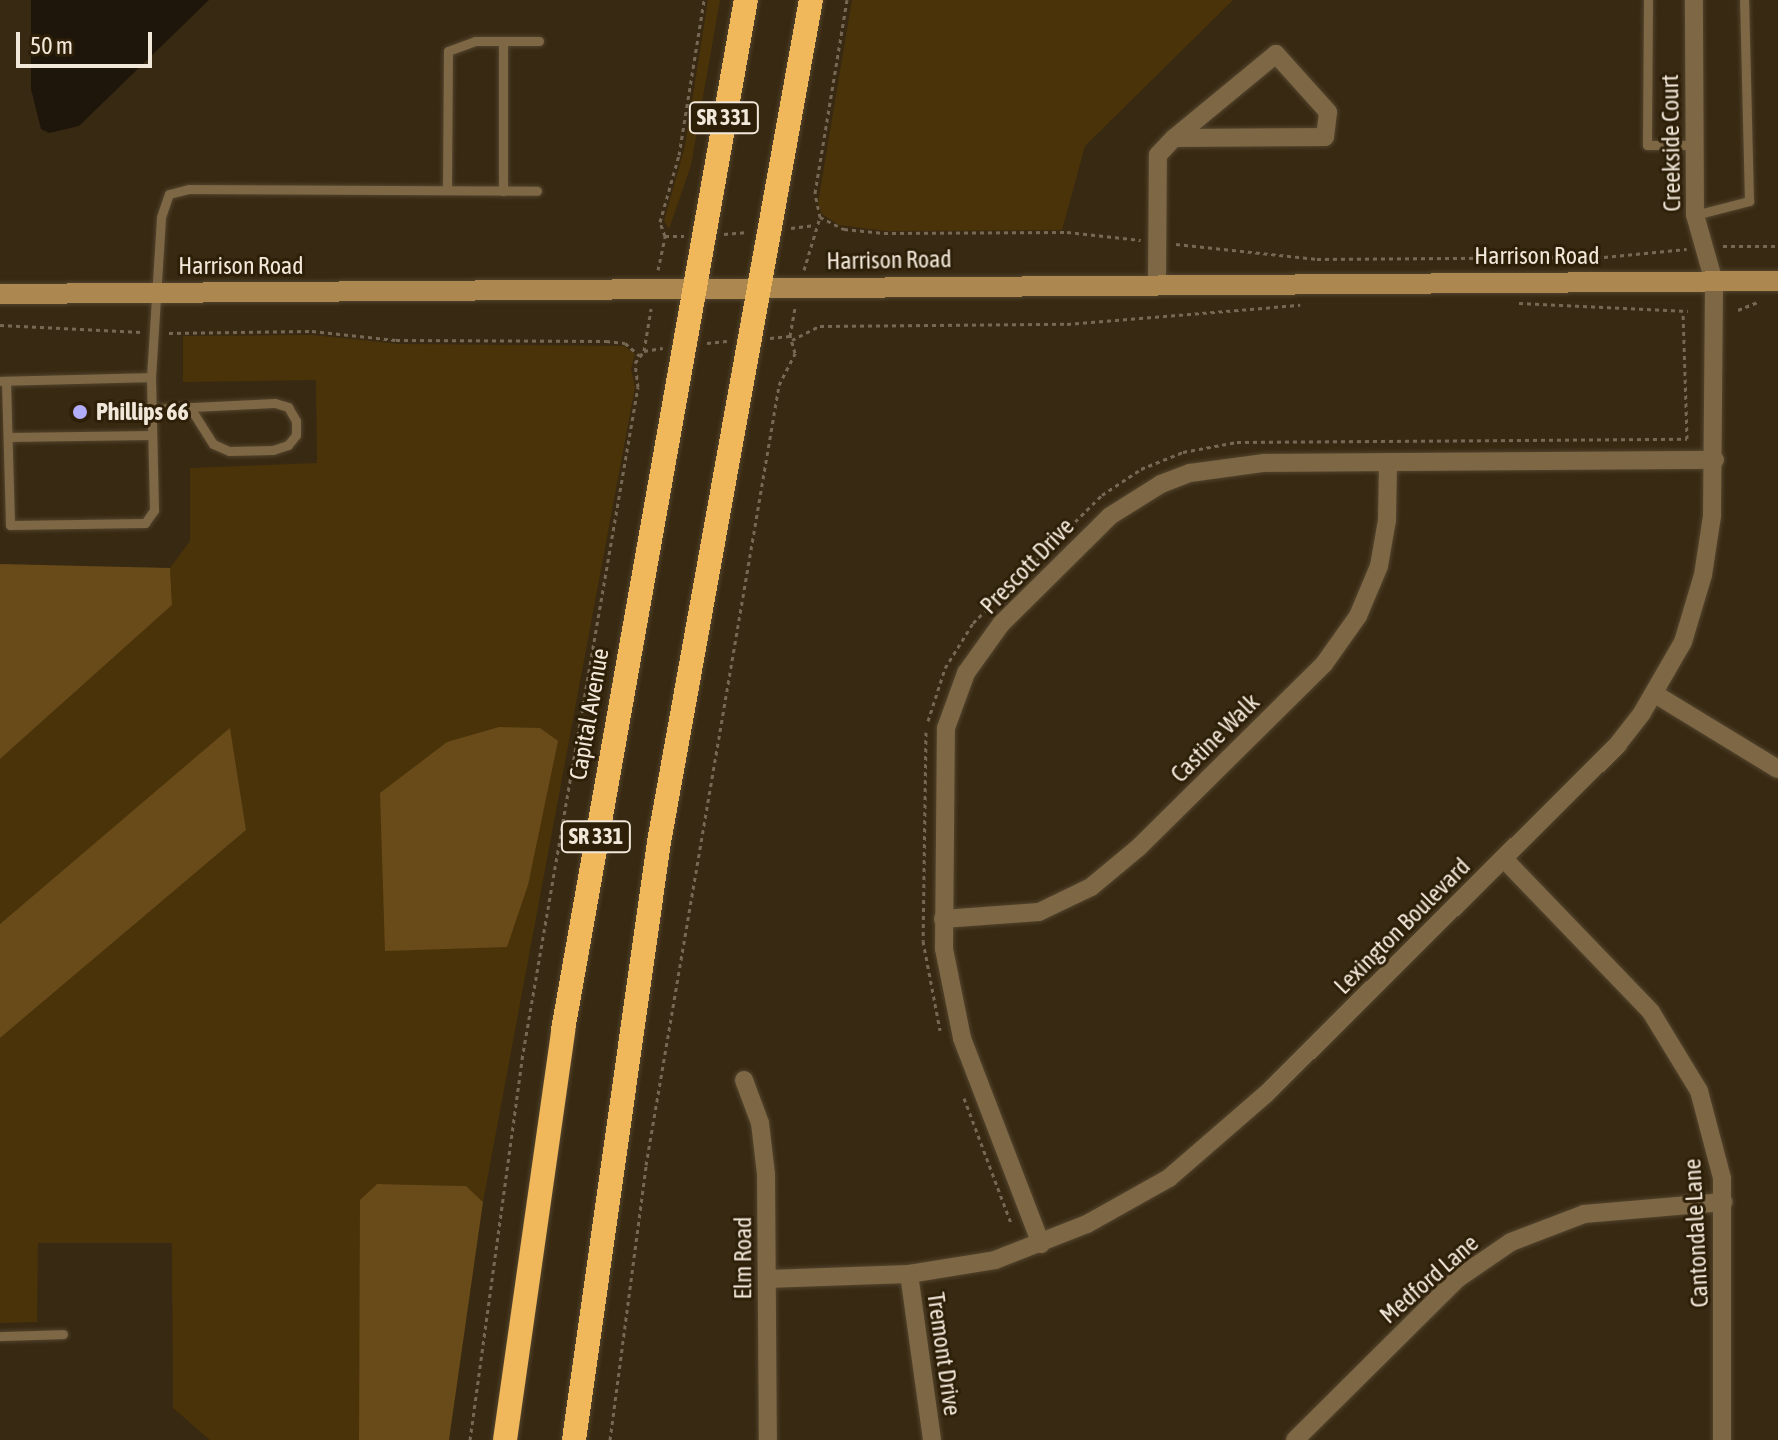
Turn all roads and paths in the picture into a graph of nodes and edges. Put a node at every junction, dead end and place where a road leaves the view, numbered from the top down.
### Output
1 (704, 0) edge
2 (746, 0) edge
3 (811, 0) edge
4 (847, 0) edge
5 (1648, 0) edge
6 (1694, 0) edge
7 (1744, 0) edge
8 (503, 41) junction
9 (539, 41) dead end
10 (1174, 138) junction
11 (1693, 145) junction
12 (447, 190) junction
13 (503, 191) junction
14 (537, 191) dead end
15 (1695, 215) junction
16 (820, 217) junction
17 (771, 231) junction
18 (702, 235) junction
19 (1157, 242) junction
20 (1778, 246) edge
21 (1704, 248) junction
22 (1778, 281) edge
23 (1714, 282) junction
24 (1157, 283) junction
25 (761, 287) junction
26 (693, 288) junction
27 (159, 292) junction
28 (0, 294) edge
29 (1764, 301) dead end
30 (1509, 302) dead end
31 (1302, 305) dead end
32 (1738, 310) dead end
33 (1688, 311) dead end
34 (1683, 315) junction
35 (0, 325) edge
36 (155, 333) junction
37 (746, 339) junction
38 (792, 340) junction
39 (682, 345) junction
40 (640, 356) junction
41 (151, 377) junction
42 (3, 381) edge
43 (152, 409) junction
44 (191, 409) junction
45 (152, 435) junction
46 (8, 437) junction
47 (1715, 460) junction
48 (1388, 462) junction
49 (1655, 694) junction
50 (1778, 769) edge
51 (1504, 859) junction
52 (943, 919) junction
53 (943, 1037) dead end
54 (744, 1080) dead end
55 (960, 1089) dead end
56 (1723, 1202) junction
57 (1011, 1223) dead end
58 (1041, 1244) junction
59 (909, 1274) junction
60 (767, 1279) junction
61 (63, 1334) dead end
62 (0, 1336) edge
63 (470, 1440) edge
64 (505, 1440) edge
65 (574, 1440) edge
66 (610, 1440) edge
67 (768, 1440) edge
68 (932, 1440) edge
69 (1295, 1440) edge
70 (1722, 1440) edge

1 - 18 path
2 - 18 highway, Capital Avenue / SR 331
3 - 17 highway, SR 331
4 - 16 path
5 - 11 lane
6 - 11 street, Creekside Court
7 - 15 lane
8 - 9 lane
8 - 12 lane
8 - 13 lane
10 - 10 street
10 - 19 street
11 - 15 street, Creekside Court
12 - 13 lane
12 - 27 lane
13 - 14 lane
15 - 21 street, Creekside Court
16 - 17 path
16 - 19 path
17 - 18 path
17 - 25 highway, SR 331
18 - 26 highway, Capital Avenue / SR 331
19 - 21 path
19 - 24 street
20 - 21 path
21 - 23 street, Creekside Court
22 - 23 street, Harrison Road
23 - 24 street, Harrison Road
23 - 47 street, Lexington Boulevard
24 - 25 street, Harrison Road
25 - 26 street, Harrison Road
25 - 37 highway, SR 331
26 - 27 street, Harrison Road
26 - 39 highway, Capital Avenue / SR 331
27 - 28 street, Harrison Road
27 - 36 lane
29 - 32 path
30 - 34 path
31 - 38 path
33 - 34 path
34 - 53 path
35 - 36 path
36 - 40 path
36 - 41 lane
37 - 38 path
37 - 39 path
37 - 65 highway, SR 331
38 - 66 path
39 - 40 path
39 - 64 highway, Capital Avenue / SR 331
40 - 63 path
41 - 42 lane
41 - 43 lane
42 - 46 lane
43 - 44 lane
43 - 45 lane
44 - 44 lane
45 - 46 lane
45 - 46 lane
47 - 48 street, Prescott Drive
47 - 49 street, Lexington Boulevard
48 - 52 street, Castine Walk
48 - 52 street, Prescott Drive
49 - 50 street
49 - 51 street, Lexington Boulevard
51 - 56 street, Cantondale Lane
51 - 58 street, Lexington Boulevard
52 - 58 street, Prescott Drive
54 - 60 street, Elm Road
55 - 57 path
56 - 69 street, Medford Lane
56 - 70 street, Cantondale Lane
58 - 59 street, Lexington Boulevard
59 - 60 street, Lexington Boulevard
59 - 68 street, Tremont Drive
60 - 67 street, Elm Road
61 - 62 lane

